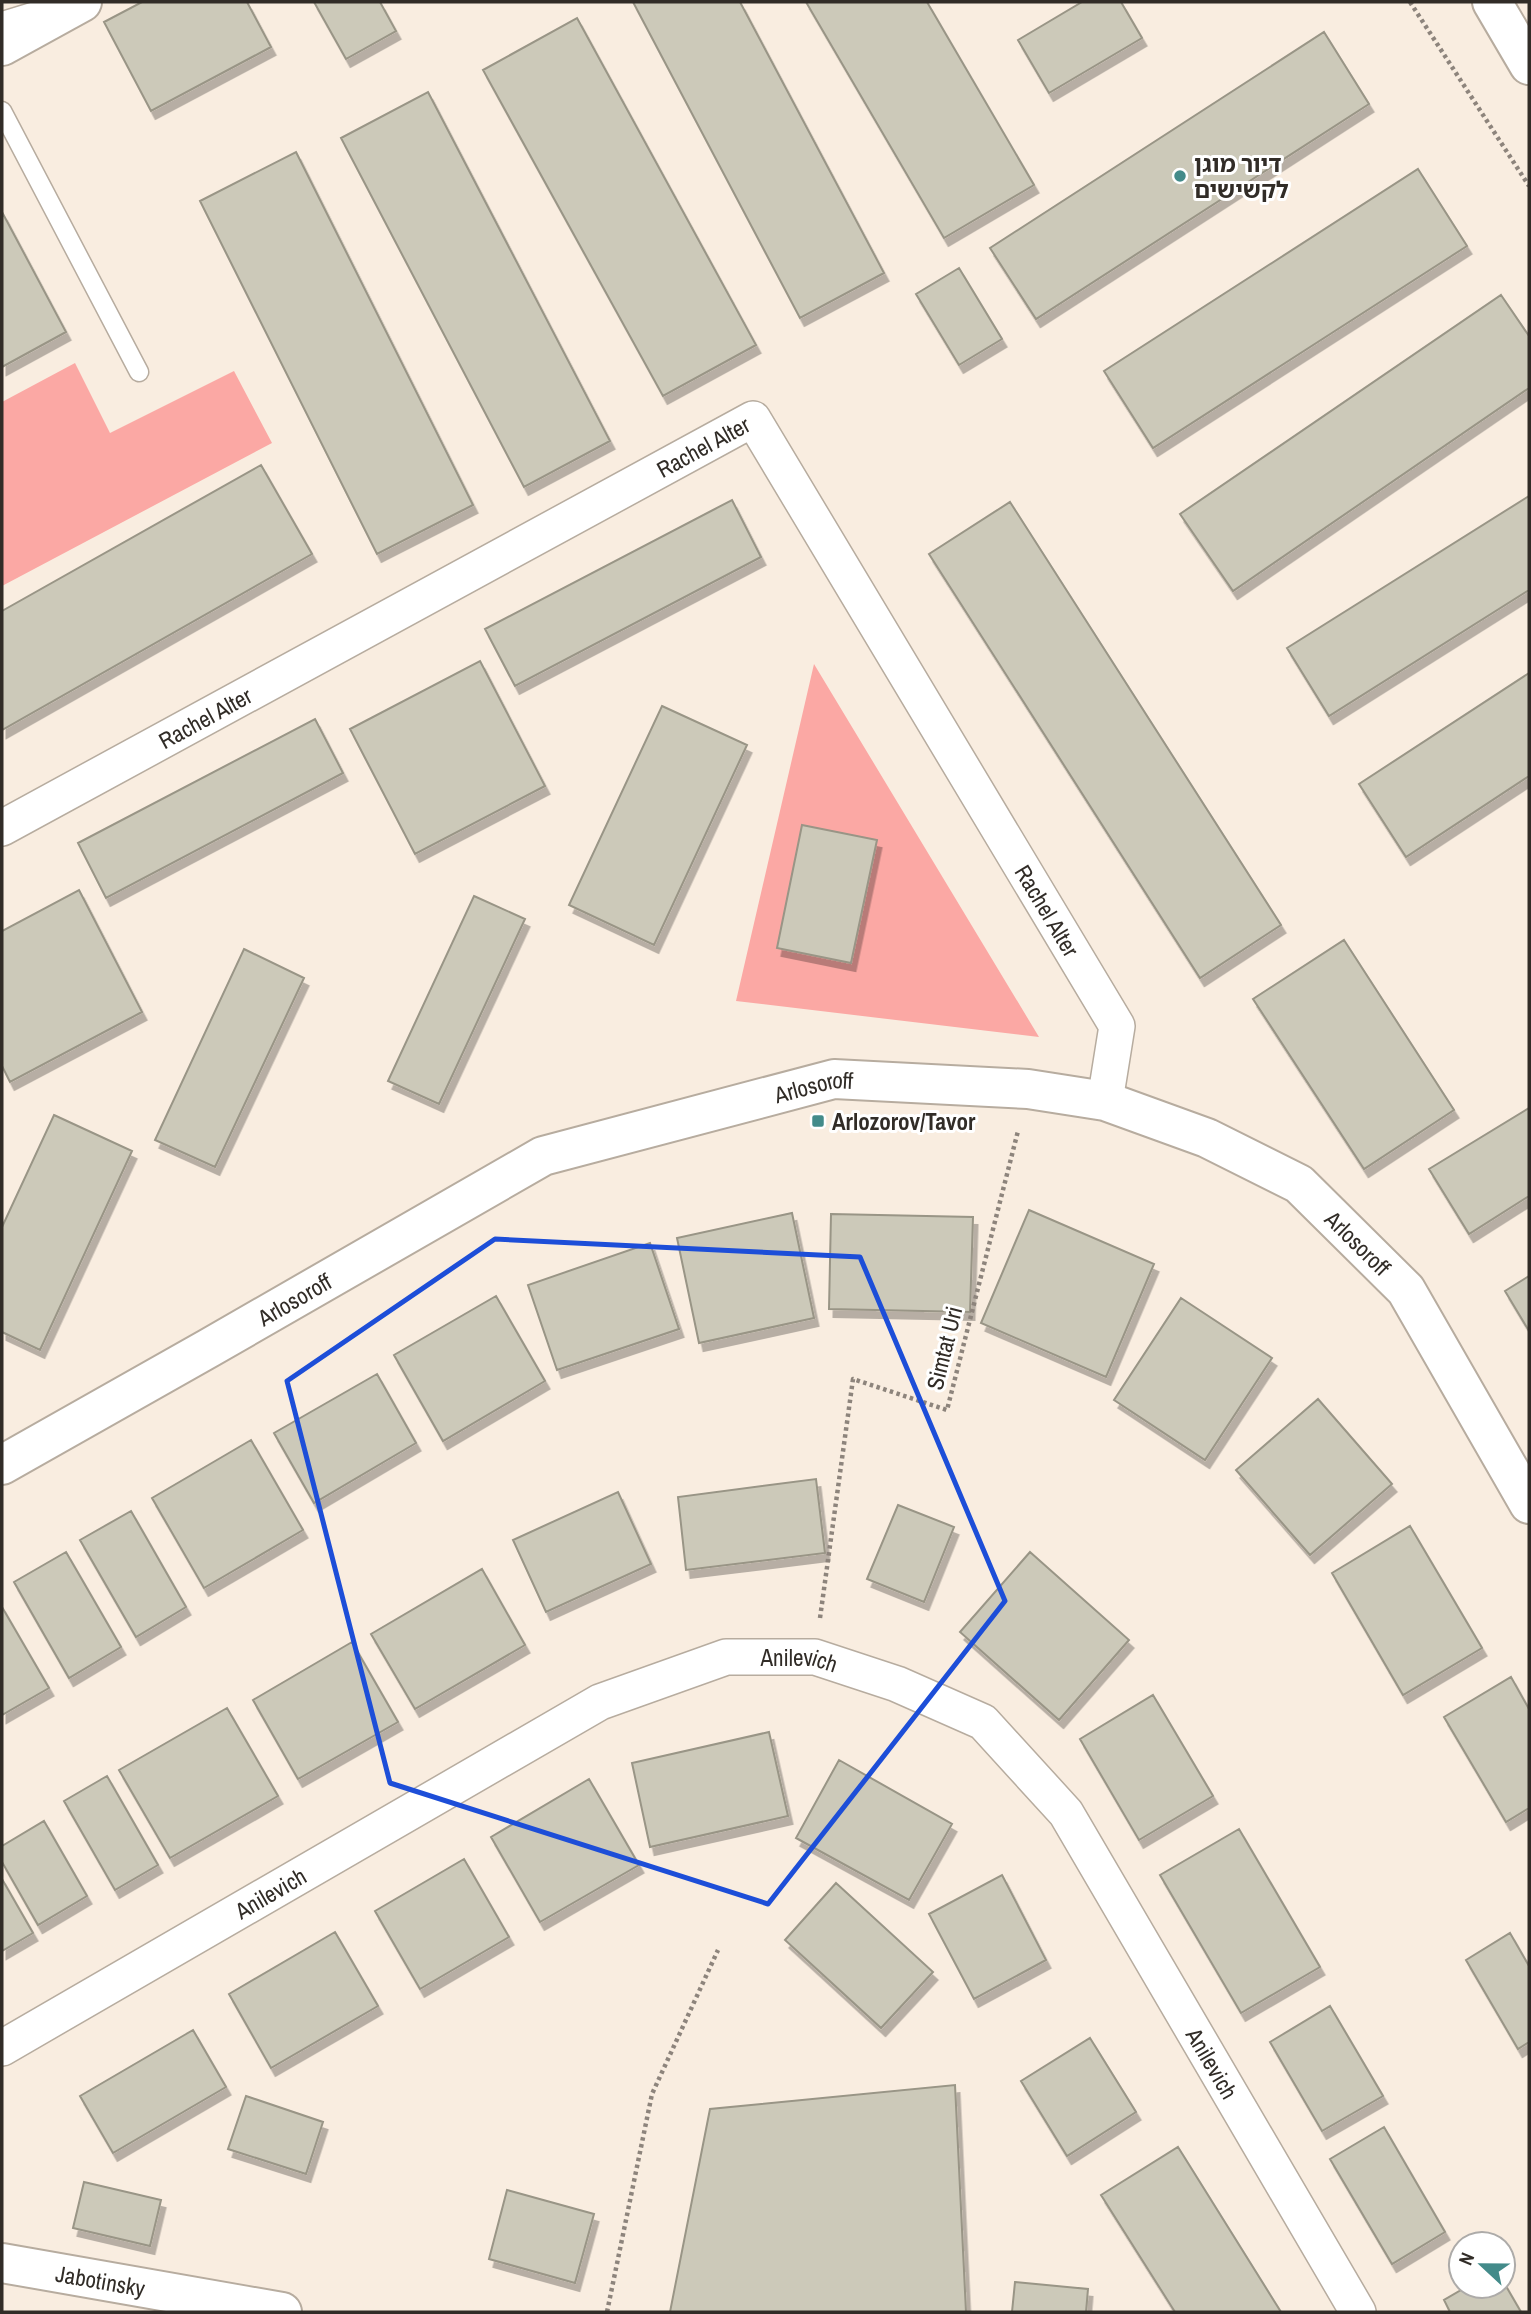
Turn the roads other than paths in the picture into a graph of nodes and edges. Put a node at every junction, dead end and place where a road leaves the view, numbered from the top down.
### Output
1 (66, 2) edge
2 (82, 2) edge
3 (1492, 2) edge
4 (2, 21) edge
5 (2, 46) edge
6 (1529, 65) edge
7 (2, 111) edge
8 (139, 372) dead end
9 (2, 828) edge
10 (1105, 1101) junction
11 (2, 1465) edge
12 (1529, 1504) edge
13 (2, 2048) edge
14 (3, 2260) edge
15 (182, 2303) edge
16 (282, 2312) edge
17 (1358, 2312) edge

1 - 4 lane
2 - 5 street
3 - 6 street
7 - 8 lane
9 - 10 street, Rachel Alter
10 - 11 street, Arlosoroff
10 - 12 street, Arlosoroff
13 - 17 street, Anilevich
14 - 15 street, Jabotinsky
15 - 16 street, Jabotinsky

